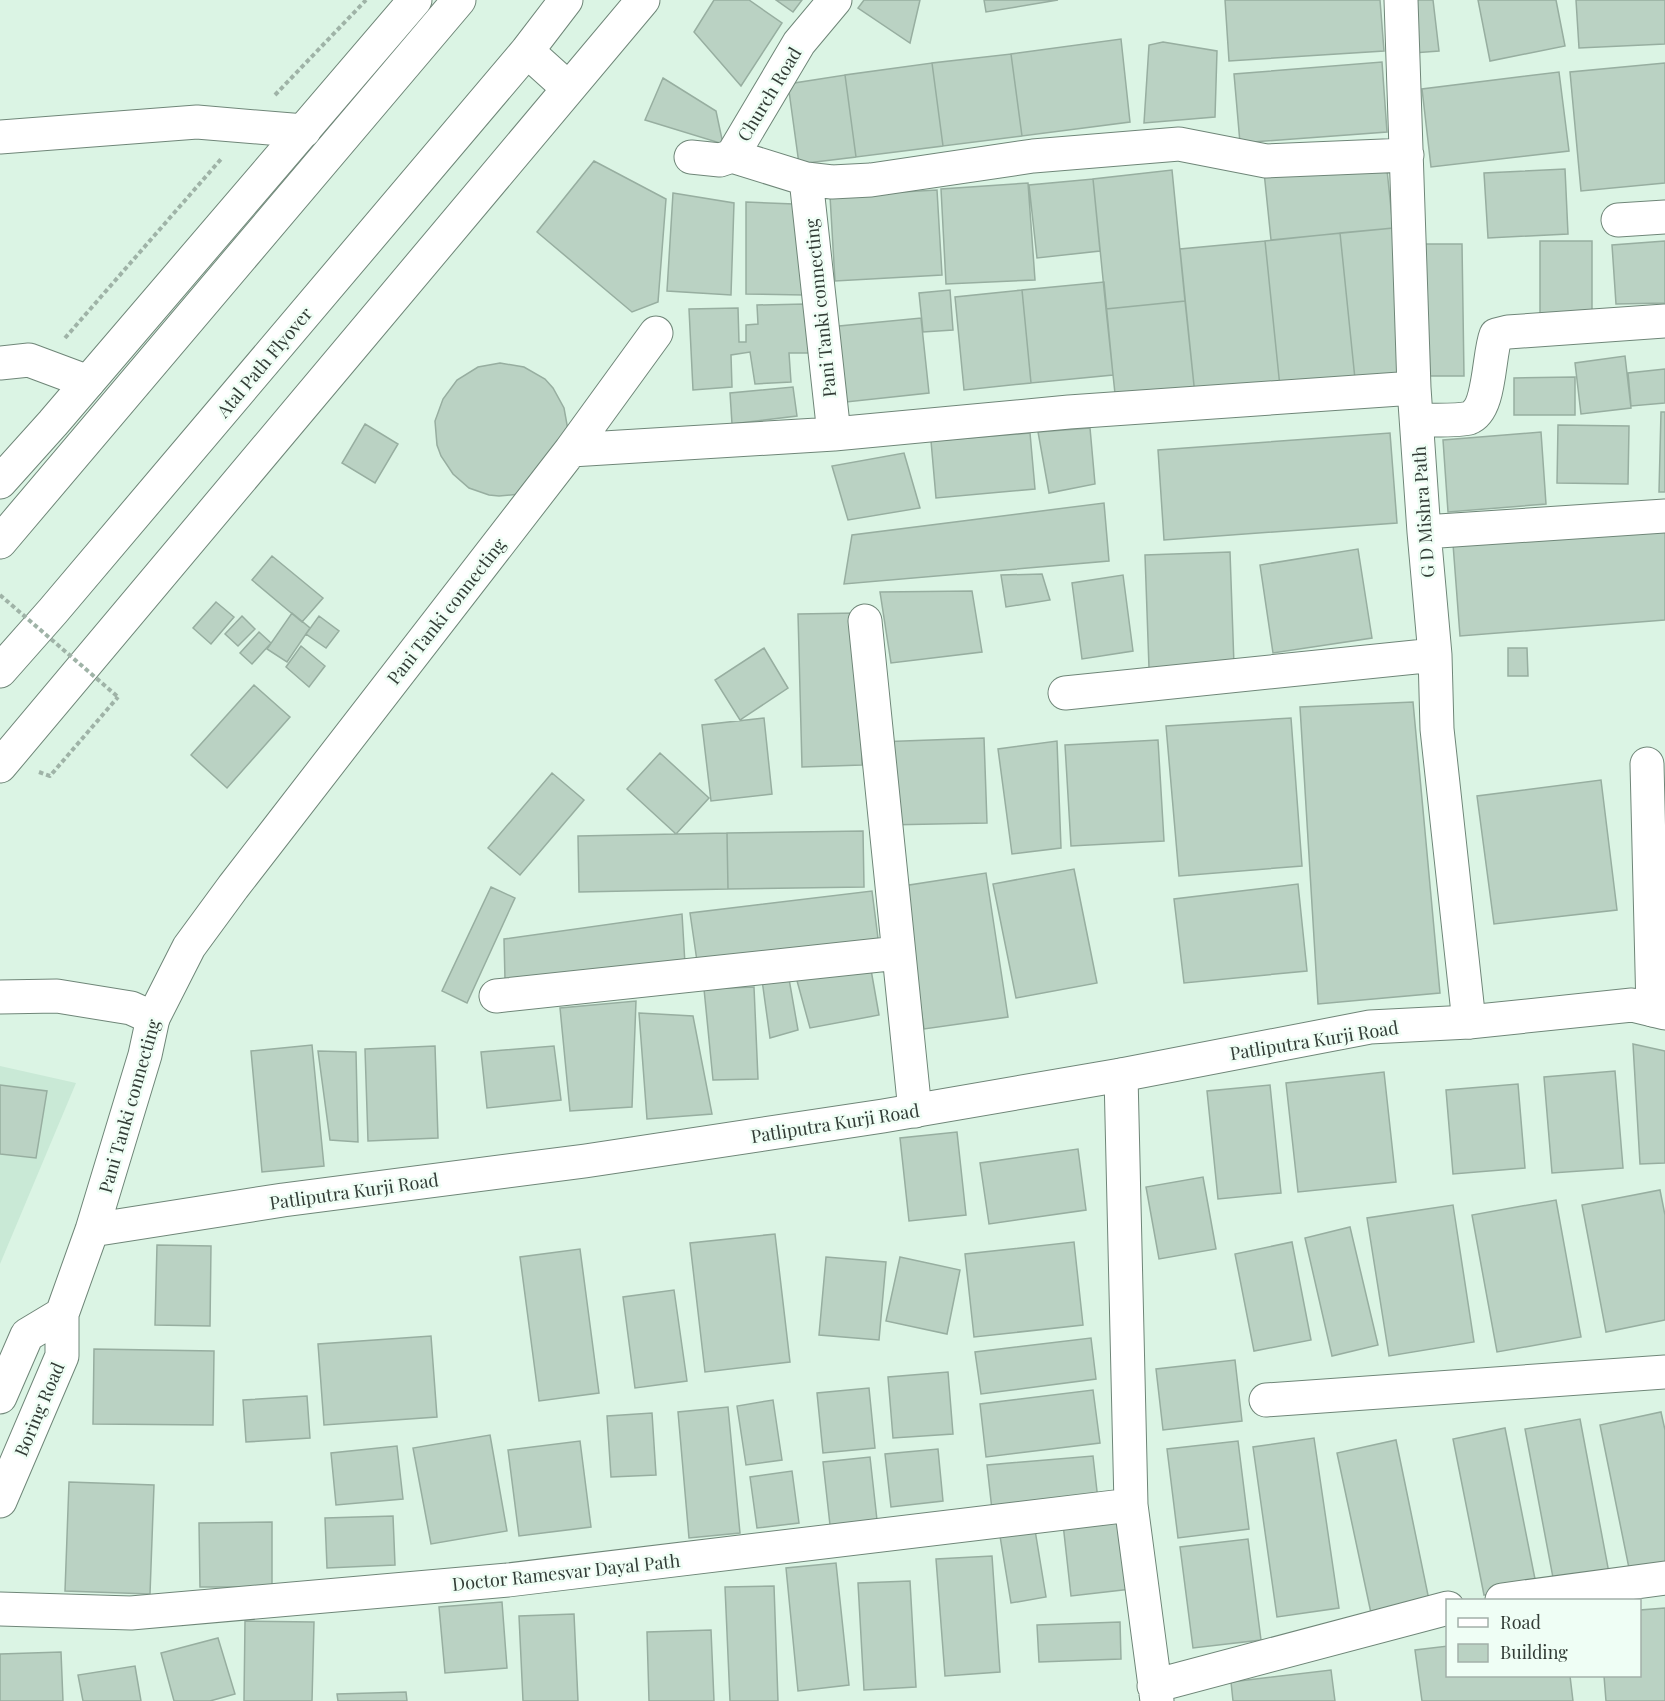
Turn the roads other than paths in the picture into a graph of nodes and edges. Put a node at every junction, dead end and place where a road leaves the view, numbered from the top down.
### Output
1 (415, 0) edge
2 (459, 0) edge
3 (566, 0) edge
4 (642, 0) edge
5 (835, 0) edge
6 (1401, 0) edge
7 (438, 14) edge
8 (527, 51) junction
9 (568, 88) junction
10 (304, 131) junction
11 (0, 137) edge
12 (1407, 155) junction
13 (732, 156) junction
14 (691, 158) dead end
15 (806, 179) junction
16 (1665, 217) edge
17 (1618, 220) dead end
18 (1665, 321) edge
19 (656, 333) dead end
20 (0, 363) edge
21 (88, 382) junction
22 (1416, 404) junction
23 (834, 434) junction
24 (571, 450) junction
25 (0, 482) edge
26 (1665, 516) edge
27 (1424, 532) junction
28 (0, 542) edge
29 (864, 621) dead end
30 (1435, 655) junction
31 (0, 671) edge
32 (1065, 693) dead end
33 (1647, 764) dead end
34 (0, 766) edge
35 (898, 953) junction
36 (496, 996) dead end
37 (0, 997) edge
38 (1659, 1011) edge
39 (153, 1018) junction
40 (1469, 1022) junction
41 (1120, 1075) junction
42 (915, 1111) junction
43 (92, 1230) junction
44 (62, 1314) junction
45 (1665, 1372) edge
46 (0, 1397) edge
47 (1266, 1400) dead end
48 (0, 1501) edge
49 (1131, 1505) junction
50 (1665, 1578) edge
51 (1509, 1599) edge
52 (0, 1609) edge
53 (1446, 1609) edge
54 (1156, 1693) edge

1 - 10 street
2 - 7 street
3 - 8 street, Atal Path Flyover
4 - 9 street
5 - 13 street, Church Road
6 - 12 street, G D Mishra Path
7 - 28 street
8 - 9 street
8 - 31 street, Atal Path Flyover
9 - 34 street
10 - 11 street
10 - 21 street
12 - 15 street
12 - 22 street, G D Mishra Path
13 - 14 street, Church Road
13 - 15 street
15 - 23 street, Pani Tanki connecting
16 - 17 street
18 - 22 street
19 - 24 street, Pani Tanki connecting
20 - 21 street
21 - 25 street
22 - 23 street
22 - 27 street, G D Mishra Path
23 - 24 street
24 - 39 street, Pani Tanki connecting
26 - 27 street
27 - 30 street, G D Mishra Path
29 - 35 street
30 - 32 street
30 - 40 street, G D Mishra Path
33 - 38 street
35 - 36 street
35 - 42 street
37 - 39 street
38 - 40 street, Patliputra Kurji Road
39 - 43 street, Pani Tanki connecting
40 - 41 street, Patliputra Kurji Road
41 - 42 street, Patliputra Kurji Road
41 - 49 street
42 - 43 street, Patliputra Kurji Road
43 - 44 street
44 - 46 street
44 - 48 street, Boring Road
45 - 47 street
49 - 52 street, Doctor Ramesvar Dayal Path
49 - 54 street
50 - 51 street
53 - 54 street

